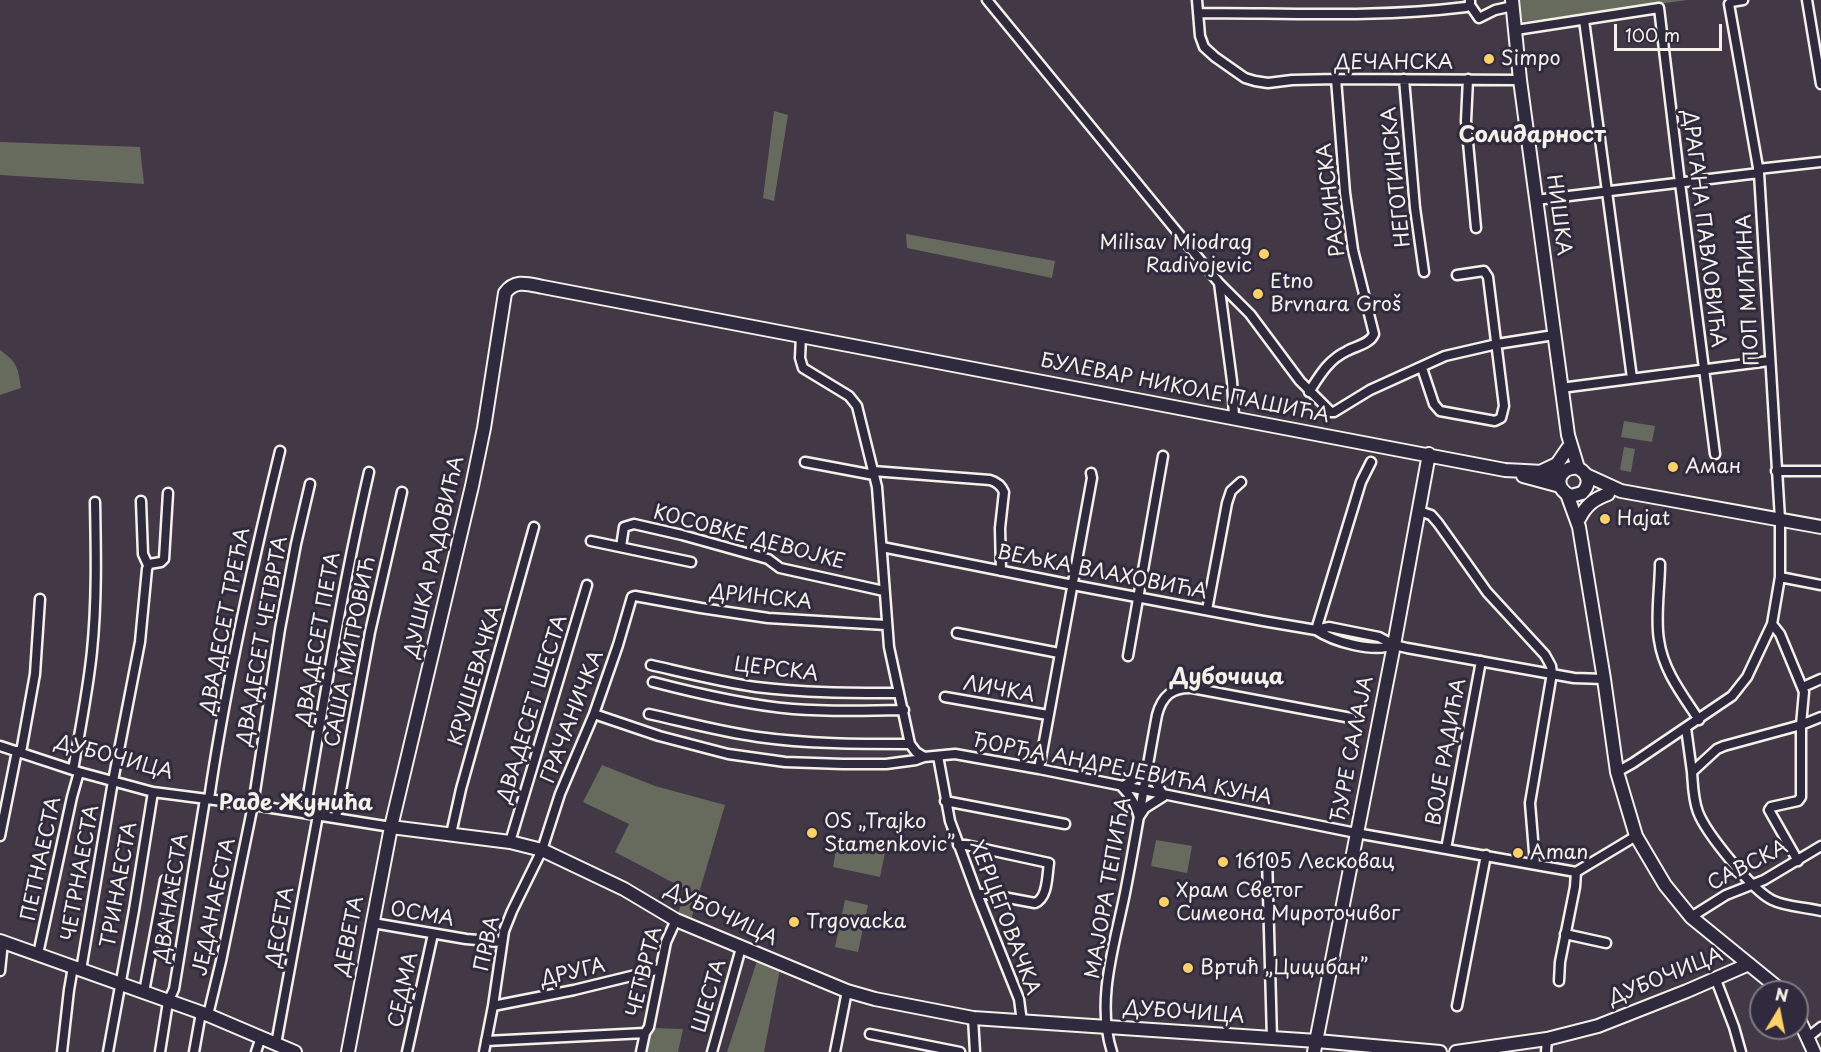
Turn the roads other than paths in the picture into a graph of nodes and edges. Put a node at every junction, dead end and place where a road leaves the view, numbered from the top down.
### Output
1 (987, 0) edge
2 (1197, 0) edge
3 (1743, 0) edge
4 (1807, 0) edge
5 (1470, 2) edge
6 (1512, 3) edge
7 (1198, 13) junction
8 (1584, 20) junction
9 (1516, 30) junction
10 (1336, 79) junction
11 (1404, 79) junction
12 (1468, 79) junction
13 (1520, 80) junction
14 (1821, 84) edge
15 (1821, 162) edge
16 (1758, 171) junction
17 (1680, 183) junction
18 (1607, 191) junction
19 (1536, 200) junction
20 (1476, 228) dead end
21 (1424, 272) dead end
22 (1457, 275) dead end
23 (1219, 284) junction
24 (505, 293) joint
25 (1554, 335) junction
26 (801, 336) junction
27 (1497, 344) junction
28 (1769, 361) junction
29 (1422, 368) junction
30 (1703, 369) junction
31 (1632, 378) junction
32 (1561, 388) junction
33 (1309, 392) junction
34 (1234, 417) junction
35 (1568, 442) junction
36 (280, 451) dead end
37 (1429, 454) junction
38 (1715, 454) dead end
39 (1163, 456) dead end
40 (805, 462) dead end
41 (1371, 462) dead end
42 (1505, 470) junction
43 (1574, 471) junction
44 (1776, 471) junction
45 (1821, 471) edge
46 (369, 472) dead end
47 (1539, 472) junction
48 (874, 473) junction
49 (1091, 473) dead end
50 (1241, 482) dead end
51 (310, 484) dead end
52 (1563, 490) junction
53 (402, 492) dead end
54 (1584, 492) junction
55 (168, 493) dead end
56 (1614, 493) junction
57 (141, 501) dead end
58 (95, 502) dead end
59 (1419, 511) junction
60 (1780, 519) junction
61 (1579, 523) junction
62 (534, 527) dead end
63 (1821, 527) edge
64 (591, 541) dead end
65 (621, 547) junction
66 (882, 547) junction
67 (691, 562) dead end
68 (1660, 564) dead end
69 (148, 565) junction
70 (1001, 571) junction
71 (1780, 577) junction
72 (587, 585) dead end
73 (1073, 585) junction
74 (1821, 585) edge
75 (884, 591) junction
76 (633, 597) joint
77 (1138, 597) junction
78 (40, 600) dead end
79 (1207, 610) junction
80 (1772, 624) junction
81 (886, 625) junction
82 (1316, 630) junction
83 (957, 633) dead end
84 (1394, 645) junction
85 (1059, 653) junction
86 (1128, 656) dead end
87 (1480, 661) junction
88 (651, 665) dead end
89 (1552, 674) junction
90 (1604, 679) junction
91 (1821, 679) edge
92 (653, 682) dead end
93 (1803, 687) junction
94 (899, 693) junction
95 (945, 697) dead end
96 (904, 710) junction
97 (594, 714) junction
98 (649, 714) dead end
99 (1048, 715) junction
100 (1821, 717) edge
101 (1351, 718) dead end
102 (1699, 720) junction
103 (1801, 724) junction
104 (1686, 729) junction
105 (910, 744) junction
106 (0, 746) edge
107 (19, 751) junction
108 (938, 756) junction
109 (924, 757) junction
110 (1148, 766) junction
111 (1039, 769) junction
112 (76, 771) junction
113 (1617, 772) junction
114 (1692, 772) junction
115 (113, 781) junction
116 (1122, 787) junction
117 (1143, 791) junction
118 (153, 792) junction
119 (1164, 795) junction
120 (207, 799) junction
121 (945, 801) junction
122 (253, 805) junction
123 (305, 813) junction
124 (318, 815) junction
125 (1139, 817) junction
126 (336, 818) junction
127 (1065, 824) dead end
128 (391, 827) junction
129 (1356, 833) junction
130 (451, 834) junction
131 (0, 836) edge
132 (1636, 836) junction
133 (510, 842) junction
134 (958, 845) junction
135 (1821, 846) edge
136 (1446, 849) junction
137 (542, 850) junction
138 (1486, 855) junction
139 (1267, 858) dead end
140 (1798, 861) junction
141 (1535, 864) junction
142 (1576, 872) junction
143 (165, 880) dead end
144 (1753, 885) junction
145 (977, 894) junction
146 (1821, 911) edge
147 (1691, 917) junction
148 (676, 920) junction
149 (373, 923) junction
150 (433, 934) junction
151 (1565, 934) junction
152 (2, 942) edge
153 (501, 942) junction
154 (1606, 943) dead end
155 (741, 948) junction
156 (38, 954) junction
157 (1749, 964) junction
158 (77, 969) junction
159 (660, 969) junction
160 (0, 971) edge
161 (1716, 980) junction
162 (1768, 980) edge
163 (1559, 981) dead end
164 (119, 983) junction
165 (847, 991) junction
166 (144, 993) junction
167 (168, 1002) junction
168 (493, 1006) junction
169 (1457, 1006) dead end
170 (204, 1014) junction
171 (973, 1018) junction
172 (1022, 1022) junction
173 (1821, 1027) edge
174 (1107, 1028) junction
175 (645, 1032) junction
176 (870, 1035) dead end
177 (1809, 1036) edge
178 (261, 1037) junction
179 (1272, 1039) junction
180 (486, 1041) junction
181 (276, 1044) junction
182 (1316, 1046) edge
183 (1547, 1046) edge
184 (62, 1052) edge
185 (108, 1052) edge
186 (160, 1052) edge
187 (194, 1052) edge
188 (256, 1052) edge
189 (295, 1052) edge
190 (348, 1052) edge
191 (407, 1052) edge
192 (484, 1052) edge
193 (641, 1052) edge
194 (712, 1052) edge
195 (835, 1052) edge
196 (960, 1052) edge
197 (975, 1052) edge
198 (1112, 1052) edge
199 (1440, 1052) edge
200 (1456, 1052) edge
201 (1741, 1052) edge

1 - 23 street
2 - 7 street
3 - 16 street, ПОП МИЋИНА
4 - 14 street
5 - 6 street
5 - 7 street
6 - 9 street, НИШКА
7 - 10 street, ДЕЧАНСКА
8 - 9 street
8 - 17 street, ДРАГАНА ПАВЛОВИЋА
8 - 18 street
9 - 13 street, НИШКА
10 - 11 street, ДЕЧАНСКА
10 - 33 street, РАСИНСКА
11 - 12 street, ДЕЧАНСКА
11 - 21 street, НЕГОТИНСКА
12 - 13 street, ДЕЧАНСКА
12 - 20 street
13 - 19 street, НИШКА
15 - 16 street
16 - 17 street
16 - 28 street, ПОП МИЋИНА
17 - 18 street
17 - 30 street, ДРАГАНА ПАВЛОВИЋА
18 - 19 street
18 - 31 street
19 - 25 street, НИШКА
22 - 27 street
23 - 33 street
23 - 34 street
24 - 26 street, БУЛЕВАР НИКОЛЕ ПАШИЋА
24 - 128 street, ДУШКА РАДОВИЋА
25 - 27 street
25 - 32 street, НИШКА
26 - 34 street, БУЛЕВАР НИКОЛЕ ПАШИЋА
26 - 48 street
27 - 29 street
27 - 29 street
28 - 30 street
28 - 44 street, ПОП МИЋИНА
29 - 33 street
30 - 31 street
30 - 38 street, ДРАГАНА ПАВЛОВИЋА
31 - 32 street
32 - 35 street, НИШКА
34 - 37 street, БУЛЕВАР НИКОЛЕ ПАШИЋА
35 - 43 street, НИШКА
35 - 47 street
36 - 120 street, ДВАДЕСЕТ ТРЕЋА
37 - 42 street, БУЛЕВАР НИКОЛЕ ПАШИЋА
37 - 59 street, ЂУРЕ САЛАЈА
39 - 77 street
40 - 48 street
41 - 82 street
42 - 47 street, БУЛЕВАР НИКОЛЕ ПАШИЋА
42 - 52 street
43 - 47 street, БУЛЕВАР НИКОЛЕ ПАШИЋА
43 - 52 street
43 - 54 street
43 - 56 street, БУЛЕВАР НИКОЛЕ ПАШИЋА
44 - 45 street
44 - 60 street, ПОП МИЋИНА
46 - 123 street, ДВАДЕСЕТ ПЕТА
48 - 66 street
48 - 70 street
49 - 73 street
50 - 79 street
51 - 122 street, ДВАДЕСЕТ ЧЕТВРТА
52 - 54 street
52 - 61 street
53 - 126 street, САША МИТРОВИЋ
54 - 56 street, БУЛЕВАР НИКОЛЕ ПАШИЋА
54 - 61 street
55 - 69 street
56 - 60 street, БУЛЕВАР НИКОЛЕ ПАШИЋА
56 - 61 street
57 - 69 street, ЧЕТРНАЕСТА
58 - 112 street, ПЕТНАЕСТА
59 - 84 street, ЂУРЕ САЛАЈА
59 - 89 street
60 - 63 street, БУЛЕВАР НИКОЛЕ ПАШИЋА
60 - 71 street, ПОП МИЋИНА
61 - 90 street
62 - 130 street, КРУШЕВАЧКА
64 - 65 street, КОСОВКЕ ДЕВОЈКЕ
65 - 67 street, КОСОВКЕ ДЕВОЈКЕ
65 - 75 street, КОСОВКЕ ДЕВОЈКЕ
66 - 70 street, ВЕЉКА ВЛАХОВИЋА
66 - 75 street
68 - 102 street
69 - 115 street, ЧЕТРНАЕСТА
70 - 73 street, ВЕЉКА ВЛАХОВИЋА
71 - 74 street
71 - 80 street, ПОП МИЋИНА
72 - 133 street, ДВАДЕСЕТ ШЕСТА
73 - 77 street, ВЕЉКА ВЛАХОВИЋА
73 - 85 street
75 - 81 street
76 - 81 street, ДРИНСКА
76 - 97 street, ГРАЧАНИЧКА
77 - 79 street, ВЕЉКА ВЛАХОВИЋА
77 - 86 street
78 - 107 street
79 - 82 street, ВЕЉКА ВЛАХОВИЋА
80 - 93 street
80 - 102 street, ПОП МИЋИНА
81 - 94 street
82 - 84 street, ВЕЉКА ВЛАХОВИЋА
83 - 85 street
84 - 87 street, ВЕЉКА ВЛАХОВИЋА
84 - 129 street, ЂУРЕ САЛАЈА
85 - 99 street
87 - 89 street, ВЕЉКА ВЛАХОВИЋА
87 - 136 street, ВОЈЕ РАДИЋА
88 - 94 street, ЦЕРСКА
89 - 90 street, ВЕЉКА ВЛАХОВИЋА
89 - 141 street
90 - 113 street
91 - 93 street
92 - 96 street
93 - 103 street
94 - 96 street
95 - 99 street, ЛИЧКА
96 - 105 street
97 - 109 street, ЂОРЂА АНДРЕЈЕВИЋА КУНА
97 - 137 street, ГРАЧАНИЧКА
98 - 105 street
99 - 111 street
100 - 103 street
101 - 110 street, МАЈОРА ТЕПИЋА
102 - 104 street, ПОП МИЋИНА
103 - 114 street
103 - 140 street
104 - 113 street, ПОП МИЋИНА
104 - 114 street
105 - 109 street
106 - 107 street, ДУБОЧИЦА
107 - 112 street, ДУБОЧИЦА
107 - 131 street
108 - 109 street, ЂОРЂА АНДРЕЈЕВИЋА КУНА
108 - 111 street, ЂОРЂА АНДРЕЈЕВИЋА КУНА
108 - 121 street, ХЕРЦЕГОВАЧКА
110 - 116 street
110 - 117 street, МАЈОРА ТЕПИЋА
110 - 119 street
111 - 116 street, ЂОРЂА АНДРЕЈЕВИЋА КУНА
112 - 115 street, ДУБОЧИЦА
112 - 156 street, ПЕТНАЕСТА
113 - 132 street
114 - 144 street
115 - 118 street, ДУБОЧИЦА
115 - 158 street, ЧЕТРНАЕСТА
116 - 117 street, ЂОРЂА АНДРЕЈЕВИЋА КУНА
116 - 125 street
117 - 119 street, ЂОРЂА АНДРЕЈЕВИЋА КУНА
117 - 125 street, МАЈОРА ТЕПИЋА
118 - 120 street, ДУБОЧИЦА
118 - 164 street, ТРИНАЕСТА
119 - 125 street
119 - 129 street, ЂОРЂА АНДРЕЈЕВИЋА КУНА
120 - 122 street, ДУБОЧИЦА
120 - 167 street, ДВАНАЕСТА
121 - 127 street
121 - 134 street, ХЕРЦЕГОВАЧКА
122 - 123 street, ДУБОЧИЦА
122 - 170 street, ЈЕДАНАЕСТА
123 - 124 street, ДУБОЧИЦА
124 - 126 street, ДУБОЧИЦА
124 - 181 street, ДЕСЕТА
125 - 174 street, МАЈОРА ТЕПИЋА
126 - 128 street, ДУБОЧИЦА
128 - 130 street, ДУБОЧИЦА
128 - 149 street, ДЕВЕТА
129 - 136 street, ЂОРЂА АНДРЕЈЕВИЋА КУНА
129 - 182 street, ЂУРЕ САЛАЈА
130 - 133 street, ДУБОЧИЦА
132 - 142 street
132 - 147 street
133 - 137 street, ДУБОЧИЦА
134 - 145 street, ХЕРЦЕГОВАЧКА
134 - 145 street
135 - 140 street, САВСКА
136 - 138 street, ЂОРЂА АНДРЕЈЕВИЋА КУНА
137 - 148 street, ДУБОЧИЦА
137 - 153 street, ПРВА
138 - 141 street, ЂОРЂА АНДРЕЈЕВИЋА КУНА
138 - 169 street
139 - 179 street
140 - 144 street, САВСКА
141 - 142 street, ЂОРЂА АНДРЕЈЕВИЋА КУНА
142 - 151 street
143 - 166 street
144 - 146 street
144 - 147 street, САВСКА
145 - 172 street, ХЕРЦЕГОВАЧКА
147 - 157 street
148 - 155 street, ДУБОЧИЦА
148 - 159 street, ЧЕТВРТА
149 - 150 street, ОСМА
149 - 190 street, ДЕВЕТА
150 - 153 street, ОСМА
150 - 191 street, СЕДМА
151 - 154 street
151 - 163 street
152 - 156 street
152 - 160 street
153 - 168 street, ПРВА
155 - 165 street, ДУБОЧИЦА
155 - 194 street, ШЕСТА
156 - 158 street
157 - 161 street, ДУБОЧИЦА
157 - 162 street
158 - 164 street
158 - 184 street, ЧЕТРНАЕСТА
159 - 168 street, ДРУГА
159 - 175 street, ЧЕТВРТА
161 - 183 street, ДУБОЧИЦА
161 - 201 street
164 - 166 street
164 - 185 street, ТРИНАЕСТА
165 - 171 street, ДУБОЧИЦА
165 - 195 street
166 - 167 street
167 - 170 street
167 - 186 street
168 - 180 street, ПРВА
170 - 178 street
170 - 187 street, ЈЕДАНАЕСТА
171 - 172 street, ДУБОЧИЦА
171 - 197 street
172 - 174 street, ДУБОЧИЦА
173 - 177 street
174 - 179 street, ДУБОЧИЦА
174 - 198 street, МАЈОРА ТЕПИЋА
175 - 180 street
175 - 193 street, ЧЕТВРТА
176 - 196 street
178 - 181 street
178 - 188 street
179 - 182 street, ДУБОЧИЦА
180 - 192 street, ПРВА
181 - 189 street
182 - 199 street, ДУБОЧИЦА
183 - 200 street, ДУБОЧИЦА

